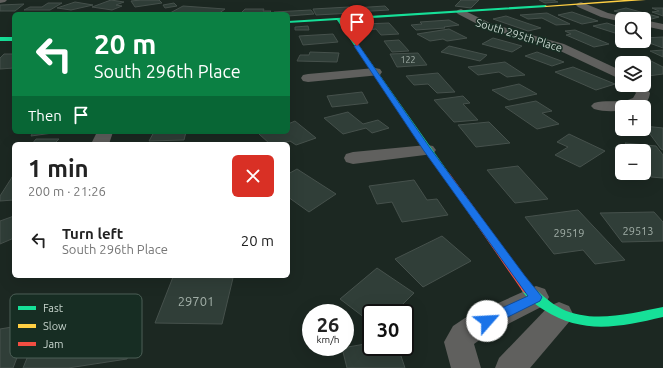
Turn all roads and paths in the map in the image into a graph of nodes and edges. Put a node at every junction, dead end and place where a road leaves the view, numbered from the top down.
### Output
1 (644, 0) edge
2 (581, 5) junction
3 (461, 12) junction
4 (615, 17) edge
5 (338, 19) junction
6 (290, 22) edge
7 (651, 25) edge
8 (663, 28) edge
9 (12, 38) edge
10 (0, 39) edge
11 (375, 72) junction
12 (615, 72) edge
13 (308, 78) dead end
14 (641, 92) edge
15 (599, 106) dead end
16 (427, 150) junction
17 (353, 158) dead end
18 (536, 297) junction
19 (663, 312) edge
20 (559, 314) junction
21 (466, 368) edge
22 (510, 368) edge

1 - 2 street
2 - 3 street
2 - 4 street
3 - 5 street
3 - 12 street, South 295th Place
5 - 6 street
5 - 11 street
7 - 8 street
9 - 10 street
11 - 13 street
11 - 16 street
14 - 15 street
16 - 17 street
16 - 18 street
18 - 20 street
18 - 21 street
19 - 20 street
20 - 22 street

